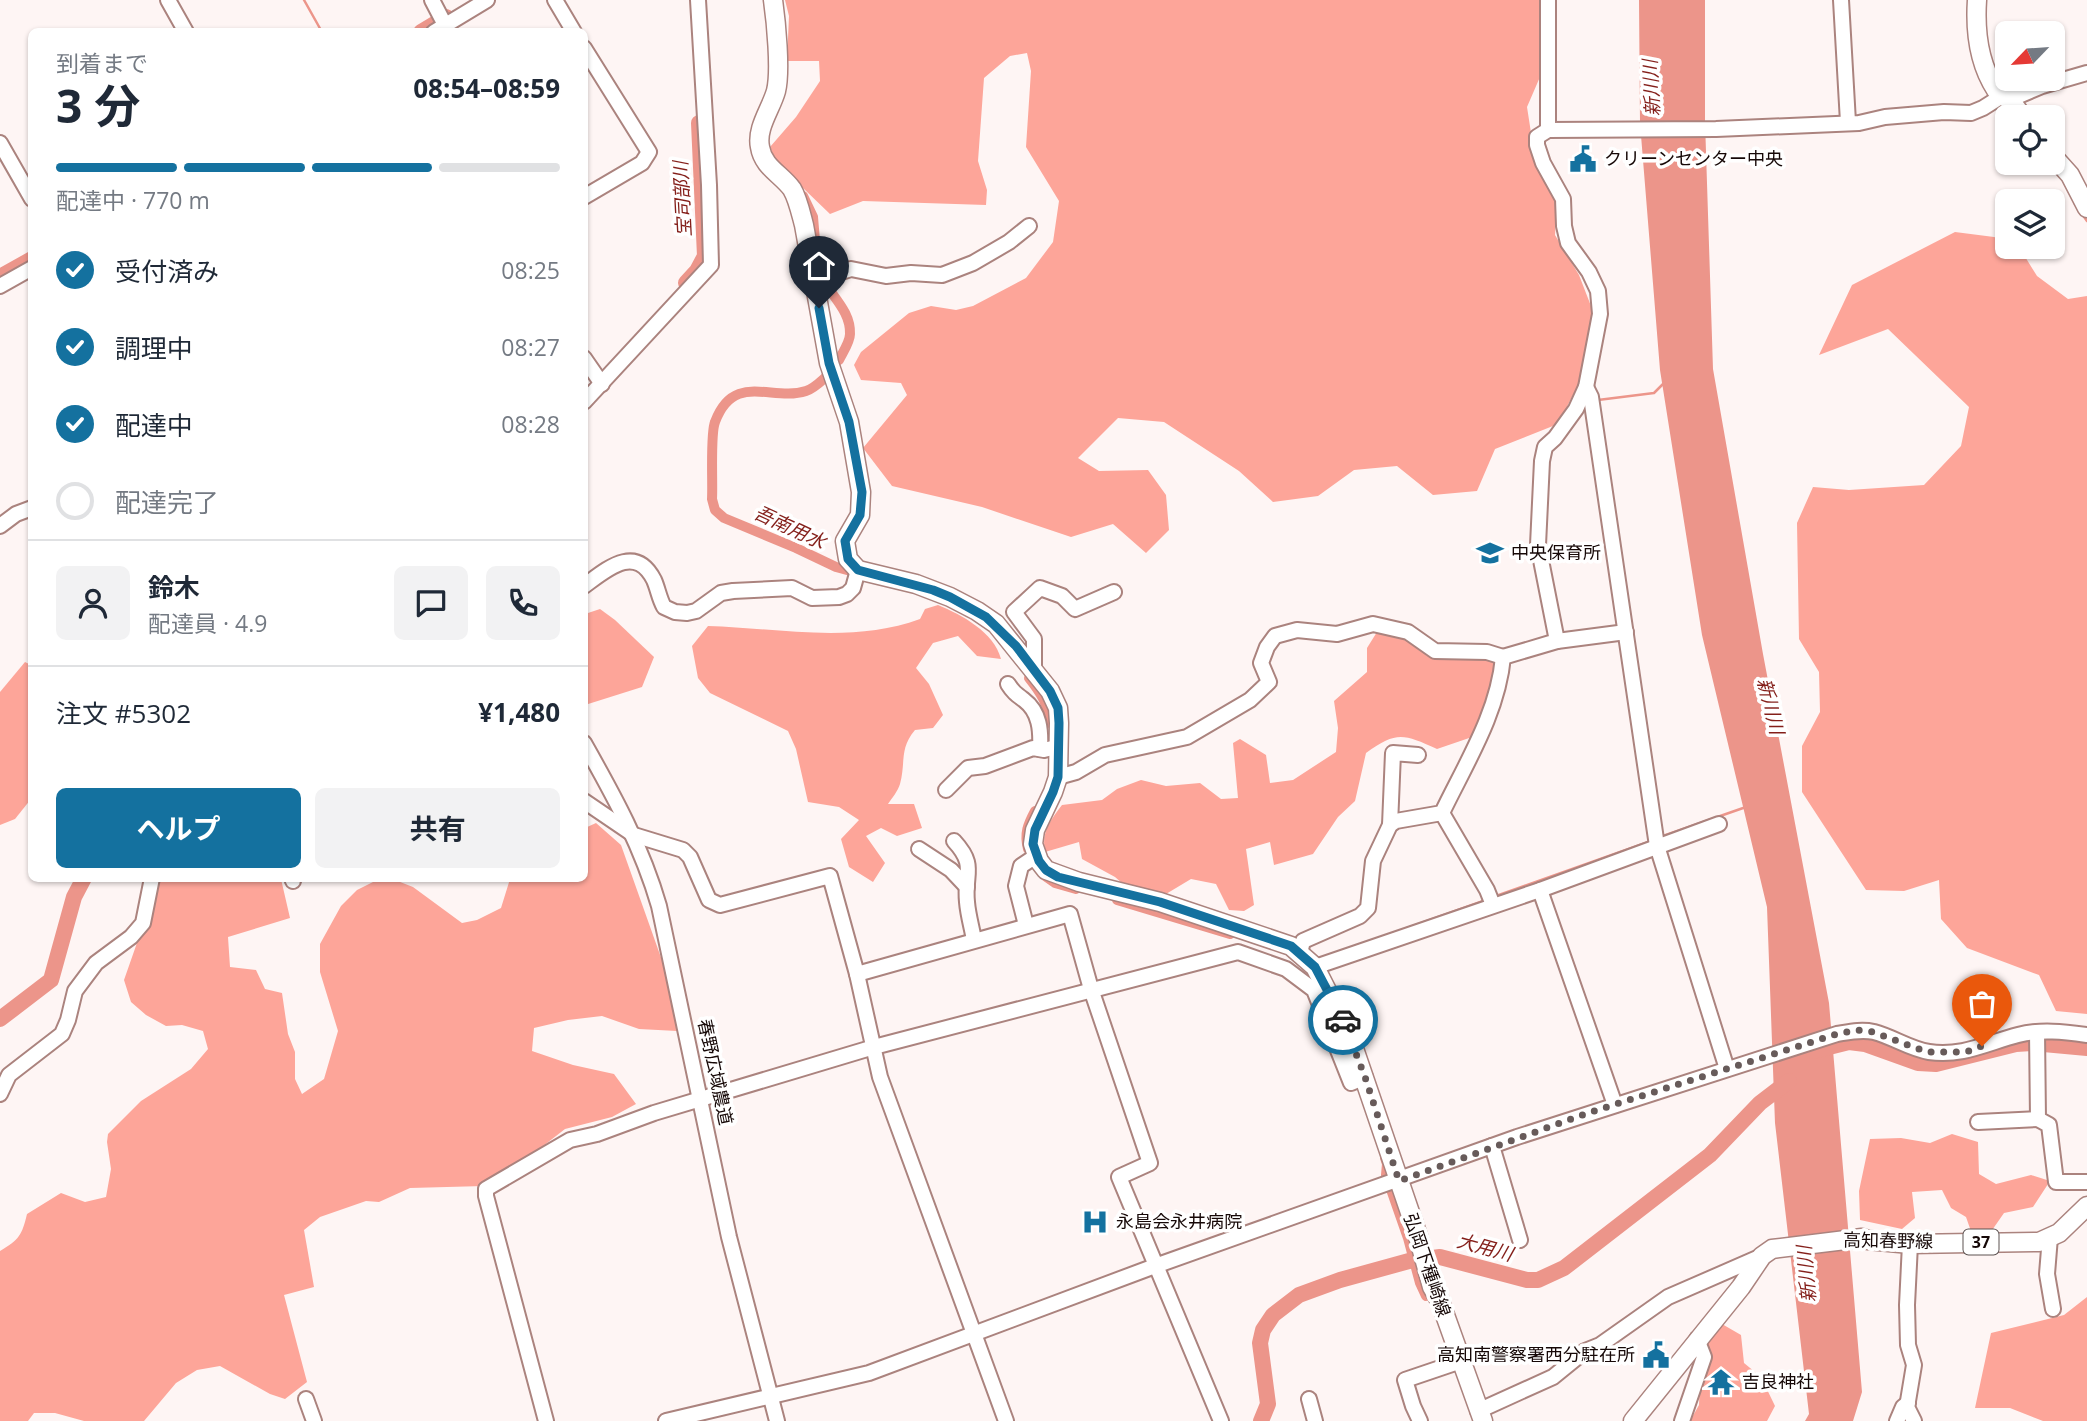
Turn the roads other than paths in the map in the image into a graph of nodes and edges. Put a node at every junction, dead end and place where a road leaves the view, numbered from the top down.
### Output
1 (168, 0) edge
2 (432, 0) edge
3 (487, 0) edge
4 (555, 0) edge
5 (698, 0) edge
6 (773, 0) edge
7 (1548, 0) edge
8 (1842, 0) edge
9 (1977, 0) edge
10 (184, 28) edge
11 (440, 28) edge
12 (572, 28) edge
13 (588, 54) edge
14 (2087, 73) edge
15 (2005, 98) junction
16 (2012, 105) edge
17 (1848, 122) junction
18 (1548, 130) junction
19 (0, 143) edge
20 (2065, 169) edge
21 (28, 192) edge
22 (588, 195) edge
23 (2087, 208) edge
24 (1029, 226) dead end
25 (28, 270) edge
26 (819, 279) junction
27 (0, 286) edge
28 (588, 364) edge
29 (602, 384) junction
30 (1586, 387) junction
31 (588, 398) edge
32 (28, 510) edge
33 (0, 526) edge
34 (857, 575) junction
35 (588, 583) edge
36 (1114, 592) dead end
37 (1626, 632) junction
38 (1557, 641) junction
39 (1503, 657) junction
40 (1034, 668) junction
41 (1008, 684) dead end
42 (1049, 748) junction
43 (588, 750) edge
44 (1418, 755) dead end
45 (1058, 777) junction
46 (946, 790) dead end
47 (588, 804) edge
48 (1442, 813) junction
49 (1719, 824) dead end
50 (1390, 825) junction
51 (634, 835) junction
52 (954, 841) dead end
53 (1656, 841) junction
54 (919, 849) dead end
55 (1032, 858) junction
56 (151, 882) edge
57 (967, 887) junction
58 (1539, 890) junction
59 (1493, 905) junction
60 (1026, 925) junction
61 (974, 940) junction
62 (1298, 960) junction
63 (857, 974) junction
64 (1091, 989) junction
65 (2087, 1035) edge
66 (2038, 1036) junction
67 (874, 1047) junction
68 (1727, 1069) junction
69 (1359, 1080) junction
70 (0, 1094) edge
71 (700, 1094) junction
72 (1615, 1105) junction
73 (2038, 1119) junction
74 (1978, 1122) dead end
75 (1492, 1146) junction
76 (2087, 1182) edge
77 (1391, 1184) junction
78 (2087, 1206) edge
79 (2050, 1237) junction
80 (1520, 1240) dead end
81 (1910, 1244) junction
82 (1762, 1256) junction
83 (1155, 1266) junction
84 (2053, 1309) dead end
85 (974, 1333) junction
86 (1697, 1339) junction
87 (1458, 1362) junction
88 (770, 1395) junction
89 (306, 1399) dead end
90 (1309, 1399) dead end
91 (1908, 1404) junction
92 (1480, 1416) edge
93 (314, 1421) edge
94 (546, 1421) edge
95 (666, 1421) edge
96 (777, 1421) edge
97 (1006, 1421) edge
98 (1221, 1421) edge
99 (1315, 1421) edge
100 (1420, 1421) edge
101 (1633, 1421) edge
102 (1682, 1421) edge
103 (1897, 1421) edge
104 (1914, 1421) edge

1 - 10 street
2 - 11 street
3 - 11 street
4 - 12 street
5 - 29 street
6 - 26 main road
7 - 18 street
8 - 17 street
9 - 15 main road
13 - 22 street
14 - 15 street
15 - 16 main road
15 - 17 street
17 - 18 street
18 - 30 street
19 - 21 street
20 - 23 main road
24 - 26 street
25 - 27 street
26 - 34 main road
28 - 29 street
29 - 31 street
30 - 37 street
30 - 38 street
32 - 33 street
34 - 35 street
34 - 40 main road
36 - 40 street
37 - 38 street
37 - 53 street
38 - 39 street
39 - 45 street
39 - 48 street
40 - 42 main road
41 - 42 street
42 - 45 main road
42 - 46 street
43 - 51 street, 春野広域農道
44 - 50 street
45 - 55 main road
47 - 51 street
48 - 50 street
48 - 59 street
49 - 53 street
50 - 62 street
51 - 63 street
51 - 71 street, 春野広域農道
52 - 57 street
53 - 58 street
53 - 68 street
54 - 57 street
55 - 60 street
55 - 62 main road
56 - 70 street
57 - 61 street
58 - 59 street
58 - 72 street
59 - 62 street
60 - 61 street
60 - 64 street
61 - 63 street
62 - 64 street
62 - 69 street
62 - 69 main road, 弘岡下種崎線
63 - 67 street
64 - 67 street
64 - 83 street
65 - 66 street
66 - 68 street
66 - 73 street
67 - 71 street
67 - 85 street
68 - 72 street
69 - 77 main road, 弘岡下種崎線
71 - 88 street, 春野広域農道
71 - 94 street
72 - 75 street
73 - 74 street
73 - 76 street
75 - 77 street
75 - 80 street
77 - 83 street
77 - 87 main road, 弘岡下種崎線
78 - 79 main road, 高知春野線 / 37
79 - 81 main road, 高知春野線 / 37
79 - 84 street
81 - 82 main road, 高知春野線 / 37
81 - 91 street
82 - 86 main road
82 - 92 street
83 - 85 street
83 - 98 street
85 - 88 street
85 - 97 street
86 - 101 main road
86 - 102 street
87 - 92 main road, 弘岡下種崎線
87 - 100 street
88 - 95 street
88 - 96 street, 春野広域農道
89 - 93 street
90 - 99 street
91 - 103 street
91 - 104 street

